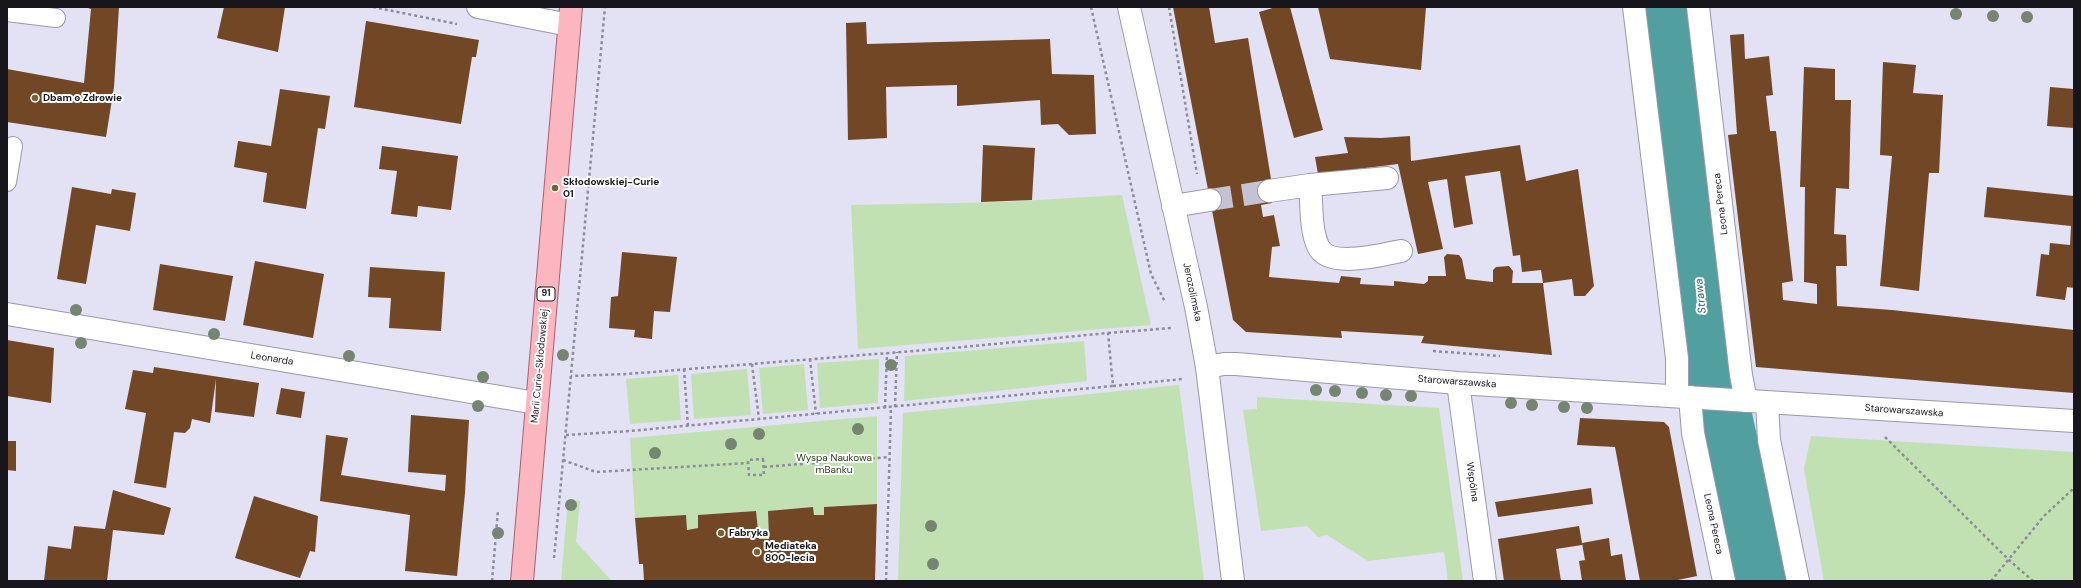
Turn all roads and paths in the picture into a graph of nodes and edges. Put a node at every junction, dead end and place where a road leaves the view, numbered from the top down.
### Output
1 (478, 7) edge
2 (605, 7) edge
3 (1091, 7) edge
4 (1129, 7) edge
5 (1169, 7) edge
6 (1634, 7) edge
7 (1698, 7) edge
8 (7, 12) edge
9 (570, 16) edge
10 (56, 18) dead end
11 (13, 146) dead end
12 (1387, 178) dead end
13 (7, 182) edge
14 (1310, 185) junction
15 (1269, 191) tunnel mouth
16 (1206, 201) joint
17 (1173, 206) junction
18 (1401, 251) dead end
19 (1167, 305) dead end
20 (7, 314) edge
21 (1176, 327) dead end
22 (1108, 332) junction
23 (1427, 350) dead end
24 (897, 352) junction
25 (887, 353) junction
26 (1505, 356) dead end
27 (810, 359) junction
28 (752, 364) junction
29 (1207, 367) junction
30 (684, 369) junction
31 (572, 376) junction
32 (1186, 378) dead end
33 (1458, 383) junction
34 (1113, 386) junction
35 (1691, 397) junction
36 (1749, 401) junction
37 (536, 403) junction
38 (891, 407) junction
39 (895, 407) junction
40 (885, 408) junction
41 (816, 414) junction
42 (759, 420) junction
43 (2074, 421) edge
44 (688, 426) junction
45 (566, 435) junction
46 (1884, 435) dead end
47 (890, 457) junction
48 (563, 460) junction
49 (748, 463) junction
50 (764, 467) junction
51 (2074, 488) edge
52 (2009, 560) junction
53 (553, 566) dead end
54 (522, 581) edge
55 (886, 581) edge
56 (1233, 581) edge
57 (1485, 581) edge
58 (1724, 581) edge
59 (1798, 581) edge
60 (1991, 581) edge
61 (2033, 581) edge

1 - 9 street
2 - 31 path
3 - 19 path
4 - 17 street, Jerozolimska
5 - 16 path
6 - 35 street, Leona Pereca
7 - 36 street, Leona Pereca
8 - 10 lane
9 - 37 main road, Marii Curie-Skłodowskiej / 91
11 - 13 lane
12 - 14 street
14 - 15 street
14 - 18 street
16 - 17 street
17 - 29 street, Jerozolimska
20 - 37 street, Leonarda
21 - 22 path
22 - 24 path
22 - 34 path
23 - 26 path
24 - 25 path
24 - 39 path
25 - 27 path
25 - 40 path
27 - 28 path
27 - 41 path
28 - 30 path
28 - 42 path
29 - 33 street, Starowarszawska
29 - 56 street, Jerozolimska
30 - 31 path
30 - 44 path
31 - 45 path
32 - 34 path
33 - 35 street, Starowarszawska
33 - 57 street, Wspólna
34 - 39 path
35 - 36 street, Starowarszawska
35 - 58 street, Leona Pereca
36 - 43 street, Starowarszawska
36 - 59 street, Leona Pereca
37 - 54 main road, Marii Curie-Skłodowskiej / 91
38 - 39 path
38 - 40 path
38 - 47 path
40 - 41 path
41 - 42 path
42 - 44 path
44 - 45 path
45 - 48 path
46 - 52 path
47 - 50 path
47 - 55 path
48 - 49 path
48 - 53 path
49 - 50 path
49 - 50 path
51 - 52 path
52 - 60 path
52 - 61 path

